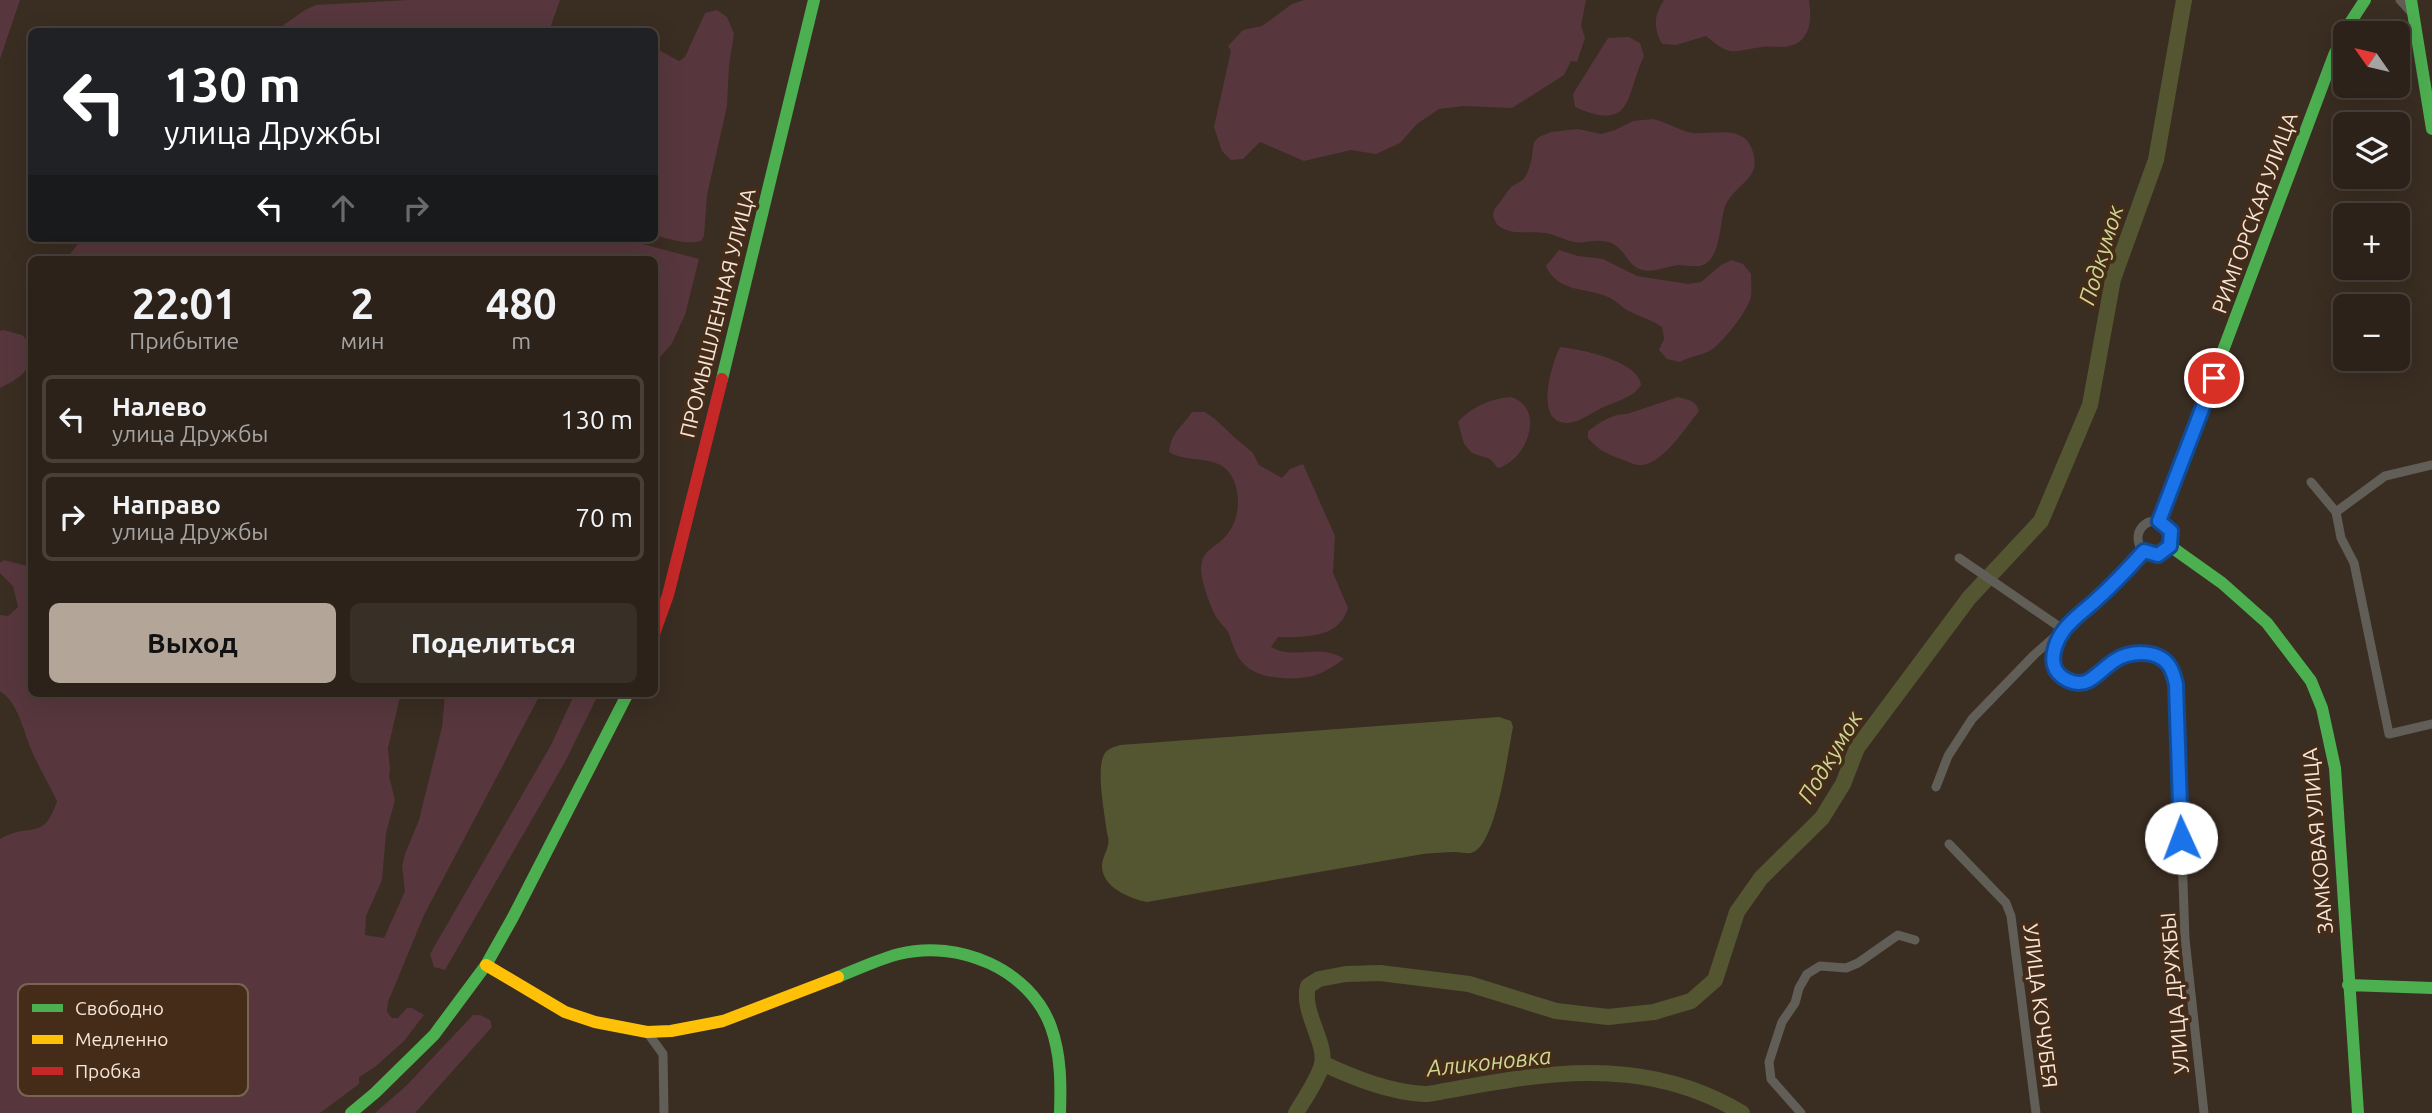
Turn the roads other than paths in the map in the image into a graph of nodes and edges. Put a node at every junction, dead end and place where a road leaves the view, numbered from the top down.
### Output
1 (814, 0) edge
2 (2365, 0) edge
3 (2400, 0) edge
4 (2411, 6) edge
5 (2432, 129) edge
6 (2432, 465) edge
7 (2311, 482) dead end
8 (2336, 512) junction
9 (2159, 521) junction
10 (2170, 546) junction
11 (2144, 551) junction
12 (1959, 558) dead end
13 (658, 623) edge
14 (2064, 630) junction
15 (626, 697) edge
16 (2432, 723) edge
17 (1936, 788) dead end
18 (1950, 844) dead end
19 (1915, 940) dead end
20 (486, 965) junction
21 (2348, 985) junction
22 (2432, 988) edge
23 (647, 1032) junction
24 (351, 1113) edge
25 (664, 1113) edge
26 (1060, 1113) edge
27 (1801, 1113) edge
28 (2036, 1113) edge
29 (2204, 1113) edge
30 (2358, 1113) edge

1 - 13 street, ПРОМЫШЛЕННАЯ УЛИЦА
2 - 9 street, РИМГОРСКАЯ УЛИЦА
3 - 4 street
4 - 5 street
6 - 8 street
7 - 8 street
8 - 16 street
9 - 10 street
9 - 11 street
10 - 11 street
10 - 21 street, ЗАМКОВАЯ УЛИЦА
11 - 14 street
12 - 14 street
14 - 17 street
14 - 29 street, УЛИЦА ДРУЖБЫ
15 - 20 street
18 - 28 street, УЛИЦА КОЧУБЕЯ
19 - 27 street
20 - 23 street
20 - 24 street
21 - 22 street
21 - 30 street, ЗАМКОВАЯ УЛИЦА
23 - 25 street
23 - 26 street

